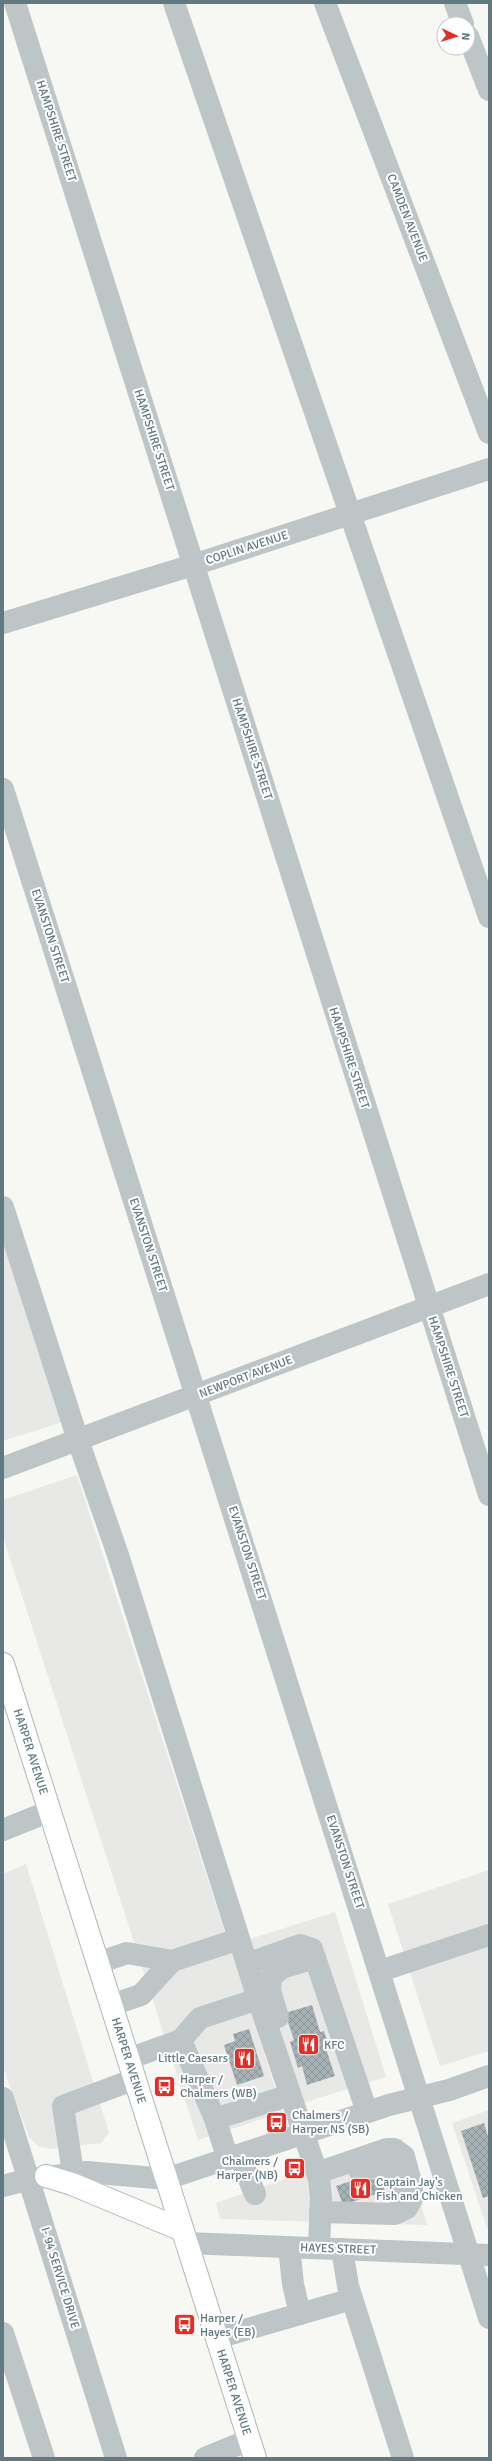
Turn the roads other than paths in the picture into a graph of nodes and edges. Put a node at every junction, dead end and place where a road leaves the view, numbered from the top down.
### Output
1 (15, 3) edge
2 (174, 3) edge
3 (325, 3) edge
4 (455, 3) edge
5 (461, 16) edge
6 (476, 56) edge
7 (489, 90) edge
8 (489, 434) edge
9 (489, 469) edge
10 (350, 514) junction
11 (193, 565) junction
12 (3, 623) edge
13 (3, 789) edge
14 (489, 917) edge
15 (3, 1207) edge
16 (489, 1284) edge
17 (429, 1307) junction
18 (196, 1396) junction
19 (78, 1440) junction
20 (3, 1468) edge
21 (489, 1495) edge
22 (3, 1664) edge
23 (50, 1811) junction
24 (3, 1830) edge
25 (489, 1935) edge
26 (239, 1939) junction
27 (315, 1958) junction
28 (172, 1961) junction
29 (98, 1963) junction
30 (246, 1964) junction
31 (380, 1971) junction
32 (258, 1999) junction
33 (111, 2005) junction
34 (181, 2040) junction
35 (128, 2059) junction
36 (489, 2076) edge
37 (135, 2079) junction
38 (288, 2091) junction
39 (3, 2098) edge
40 (419, 2098) junction
41 (367, 2112) junction
42 (215, 2119) junction
43 (302, 2134) junction
44 (233, 2157) junction
45 (73, 2173) junction
46 (38, 2178) junction
47 (318, 2178) junction
48 (166, 2179) junction
49 (3, 2186) edge
50 (255, 2194) dead end
51 (320, 2212) junction
52 (184, 2237) junction
53 (289, 2247) junction
54 (319, 2248) junction
55 (342, 2249) junction
56 (479, 2254) edge
57 (352, 2299) junction
58 (300, 2314) junction
59 (489, 2318) edge
60 (3, 2333) edge
61 (217, 2338) junction
62 (252, 2449) edge
63 (44, 2458) edge
64 (116, 2458) edge
65 (205, 2458) edge
66 (403, 2458) edge

1 - 11 street, HAMPSHIRE STREET
2 - 10 street
3 - 8 street, CAMDEN AVENUE
4 - 5 street
6 - 7 street
9 - 10 street, COPLIN AVENUE
10 - 11 street, COPLIN AVENUE
10 - 14 street
11 - 12 street, COPLIN AVENUE
11 - 17 street, HAMPSHIRE STREET
13 - 18 street, EVANSTON STREET
15 - 19 street
16 - 17 street, NEWPORT AVENUE
17 - 18 street, NEWPORT AVENUE
17 - 21 street, HAMPSHIRE STREET
18 - 19 street, NEWPORT AVENUE
18 - 31 street, EVANSTON STREET
19 - 20 street, NEWPORT AVENUE
19 - 26 street
22 - 23 main road, HARPER AVENUE
23 - 24 street
23 - 29 main road, HARPER AVENUE
25 - 31 street
26 - 28 street
26 - 30 street
27 - 30 street
27 - 38 street
27 - 41 street
28 - 29 street
28 - 33 street
29 - 33 main road, HARPER AVENUE
30 - 32 street
31 - 40 street, EVANSTON STREET
32 - 34 street
32 - 38 street
33 - 35 main road, HARPER AVENUE
34 - 35 street
34 - 42 street
35 - 37 main road, HARPER AVENUE
36 - 40 street
37 - 45 street
37 - 48 main road, HARPER AVENUE
38 - 42 street
38 - 43 street
39 - 46 street, I- 94 SERVICE DRIVE
40 - 41 street
40 - 56 street, EVANSTON STREET
41 - 43 street
42 - 44 street
43 - 44 street
43 - 47 street
44 - 48 street
44 - 50 street
45 - 46 street
45 - 48 street
46 - 49 street
46 - 52 main road
46 - 64 street, I- 94 SERVICE DRIVE
47 - 51 street
47 - 51 street
48 - 52 main road, HARPER AVENUE
51 - 54 street
52 - 53 street, HAYES STREET
52 - 61 main road, HARPER AVENUE
53 - 54 street, HAYES STREET
53 - 58 street
54 - 55 street, HAYES STREET
55 - 56 street, HAYES STREET
55 - 57 street
56 - 59 street, EVANSTON STREET
57 - 58 street
57 - 66 street
58 - 61 street
60 - 63 street
61 - 62 main road, HARPER AVENUE
62 - 65 street

